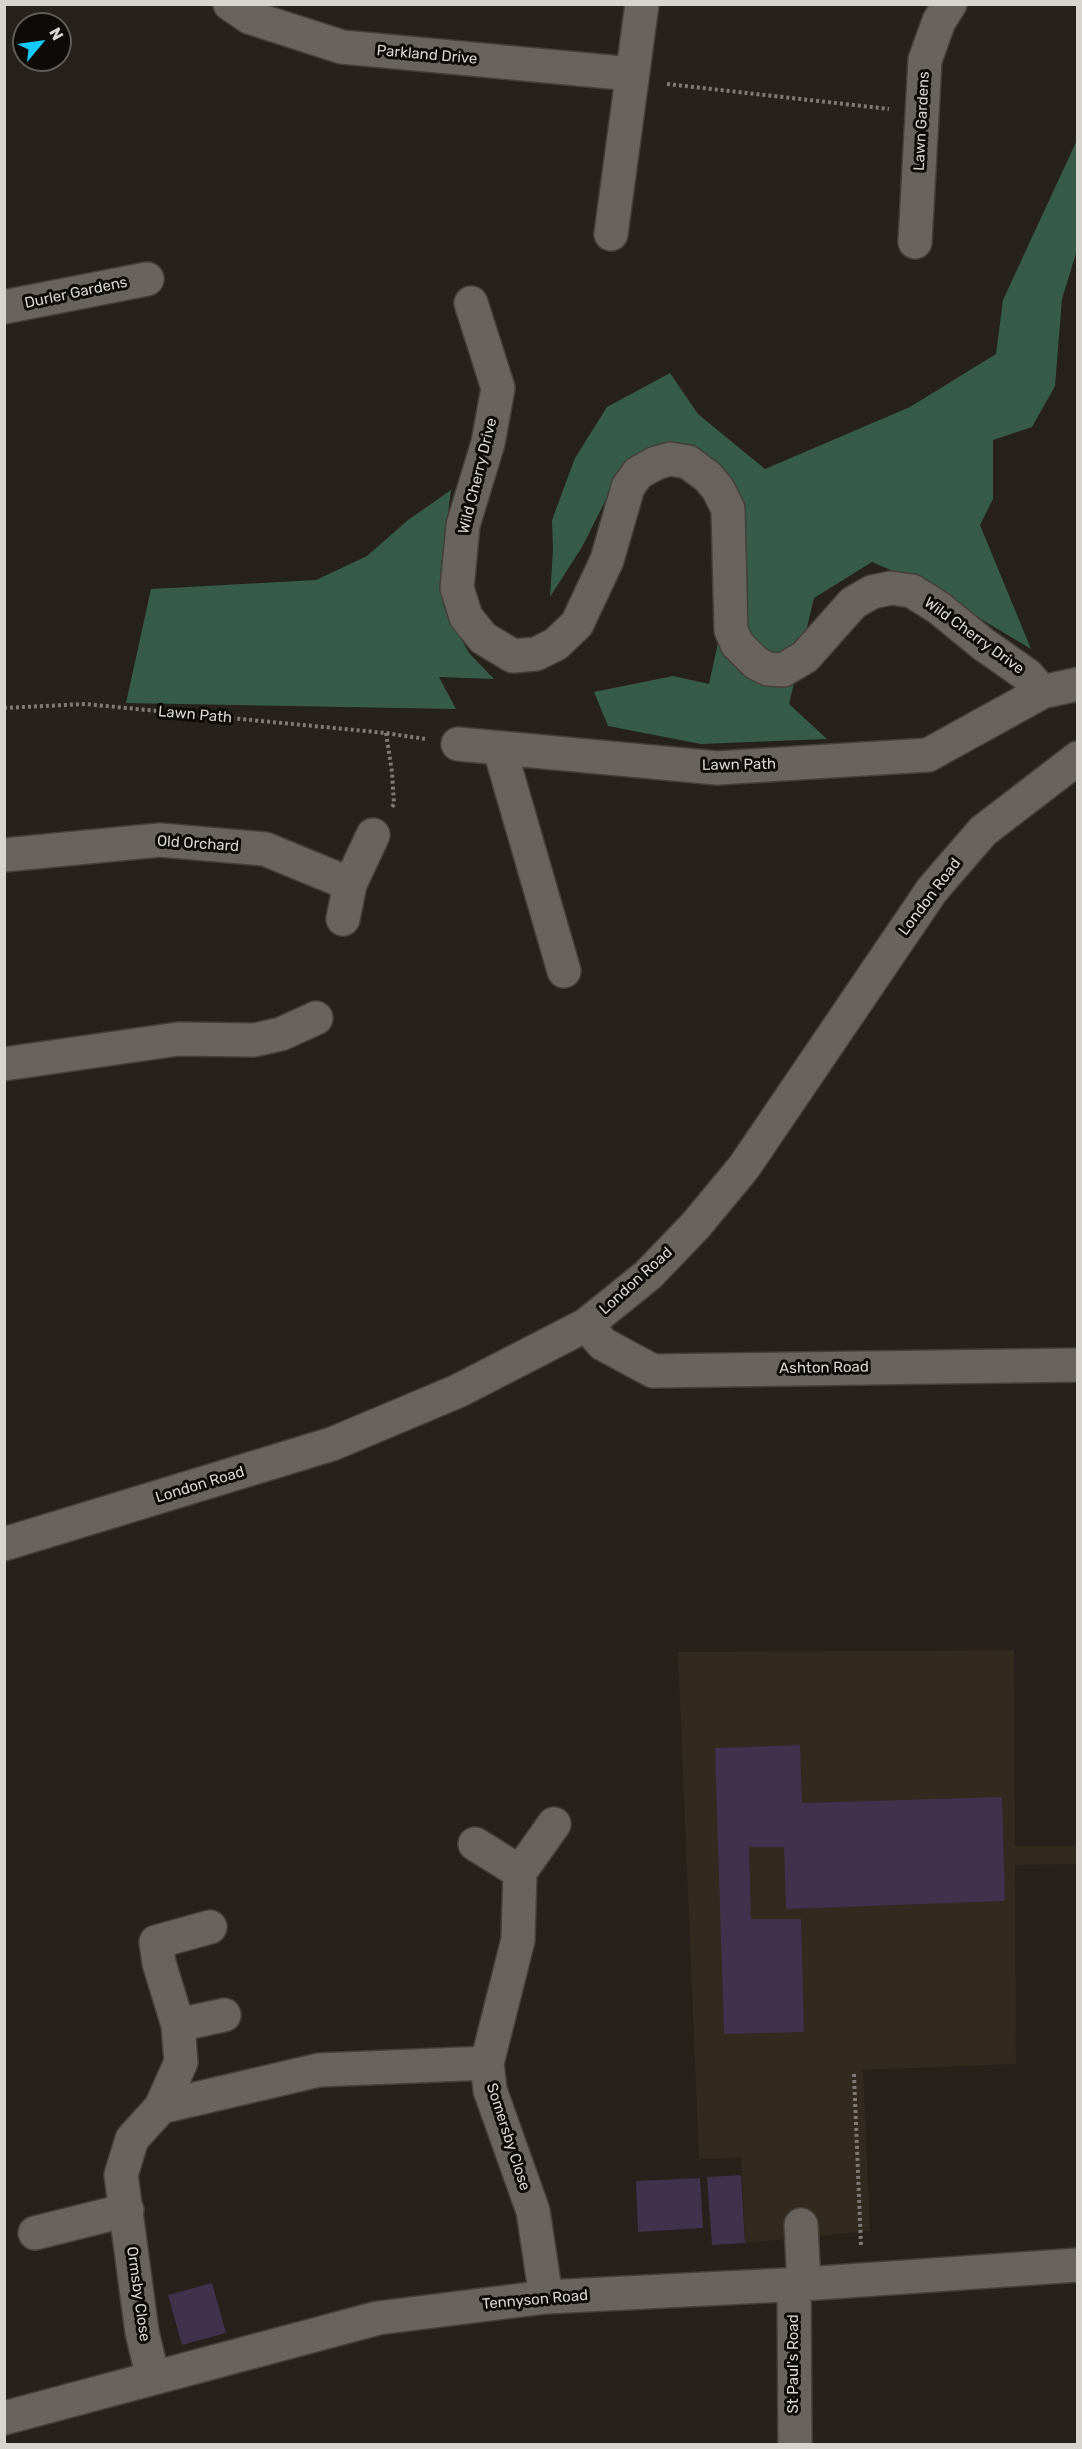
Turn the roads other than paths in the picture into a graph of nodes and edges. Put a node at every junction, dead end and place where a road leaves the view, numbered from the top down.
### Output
1 (230, 4) edge
2 (642, 4) edge
3 (950, 4) edge
4 (632, 74) junction
5 (611, 234) dead end
6 (915, 242) dead end
7 (147, 279) dead end
8 (471, 303) dead end
9 (4, 307) edge
10 (1077, 684) edge
11 (1042, 692) junction
12 (458, 744) road end
13 (500, 750) junction
14 (1077, 758) edge
15 (373, 835) road end
16 (4, 855) edge
17 (350, 884) junction
18 (343, 919) dead end
19 (564, 971) dead end
20 (316, 1018) dead end
21 (4, 1064) edge
22 (586, 1325) junction
23 (1077, 1365) edge
24 (4, 1544) edge
25 (554, 1824) dead end
26 (475, 1844) dead end
27 (520, 1872) junction
28 (210, 1927) dead end
29 (224, 2015) dead end
30 (177, 2025) junction
31 (487, 2063) junction
32 (161, 2107) junction
33 (127, 2210) junction
34 (801, 2224) dead end
35 (35, 2233) dead end
36 (1077, 2265) edge
37 (799, 2284) junction
38 (546, 2297) junction
39 (153, 2378) junction
40 (4, 2418) edge
41 (795, 2445) edge

1 - 4 street, Parkland Drive
2 - 4 street
3 - 6 street, Lawn Gardens
4 - 5 street
7 - 9 street, Durler Gardens
8 - 11 street, Wild Cherry Drive
10 - 11 street, Lawn Path
11 - 13 street, Lawn Path
12 - 13 street, Lawn Path
13 - 19 street
14 - 22 street, London Road
15 - 17 street
16 - 17 street, Old Orchard
17 - 18 street
20 - 21 street
22 - 23 street, Ashton Road
22 - 24 street, London Road
25 - 27 street
26 - 27 street
27 - 31 street, Somersby Close
28 - 30 street, Ormsby Close
29 - 30 street
30 - 32 street, Ormsby Close
31 - 32 street
31 - 38 street, Somersby Close
32 - 33 street, Ormsby Close
33 - 35 street
33 - 39 street, Ormsby Close
34 - 37 street, St Paul's Road
36 - 37 street, Tennyson Road
37 - 38 street, Tennyson Road
37 - 41 street, St Paul's Road
38 - 39 street, Tennyson Road
39 - 40 street, Tennyson Road

